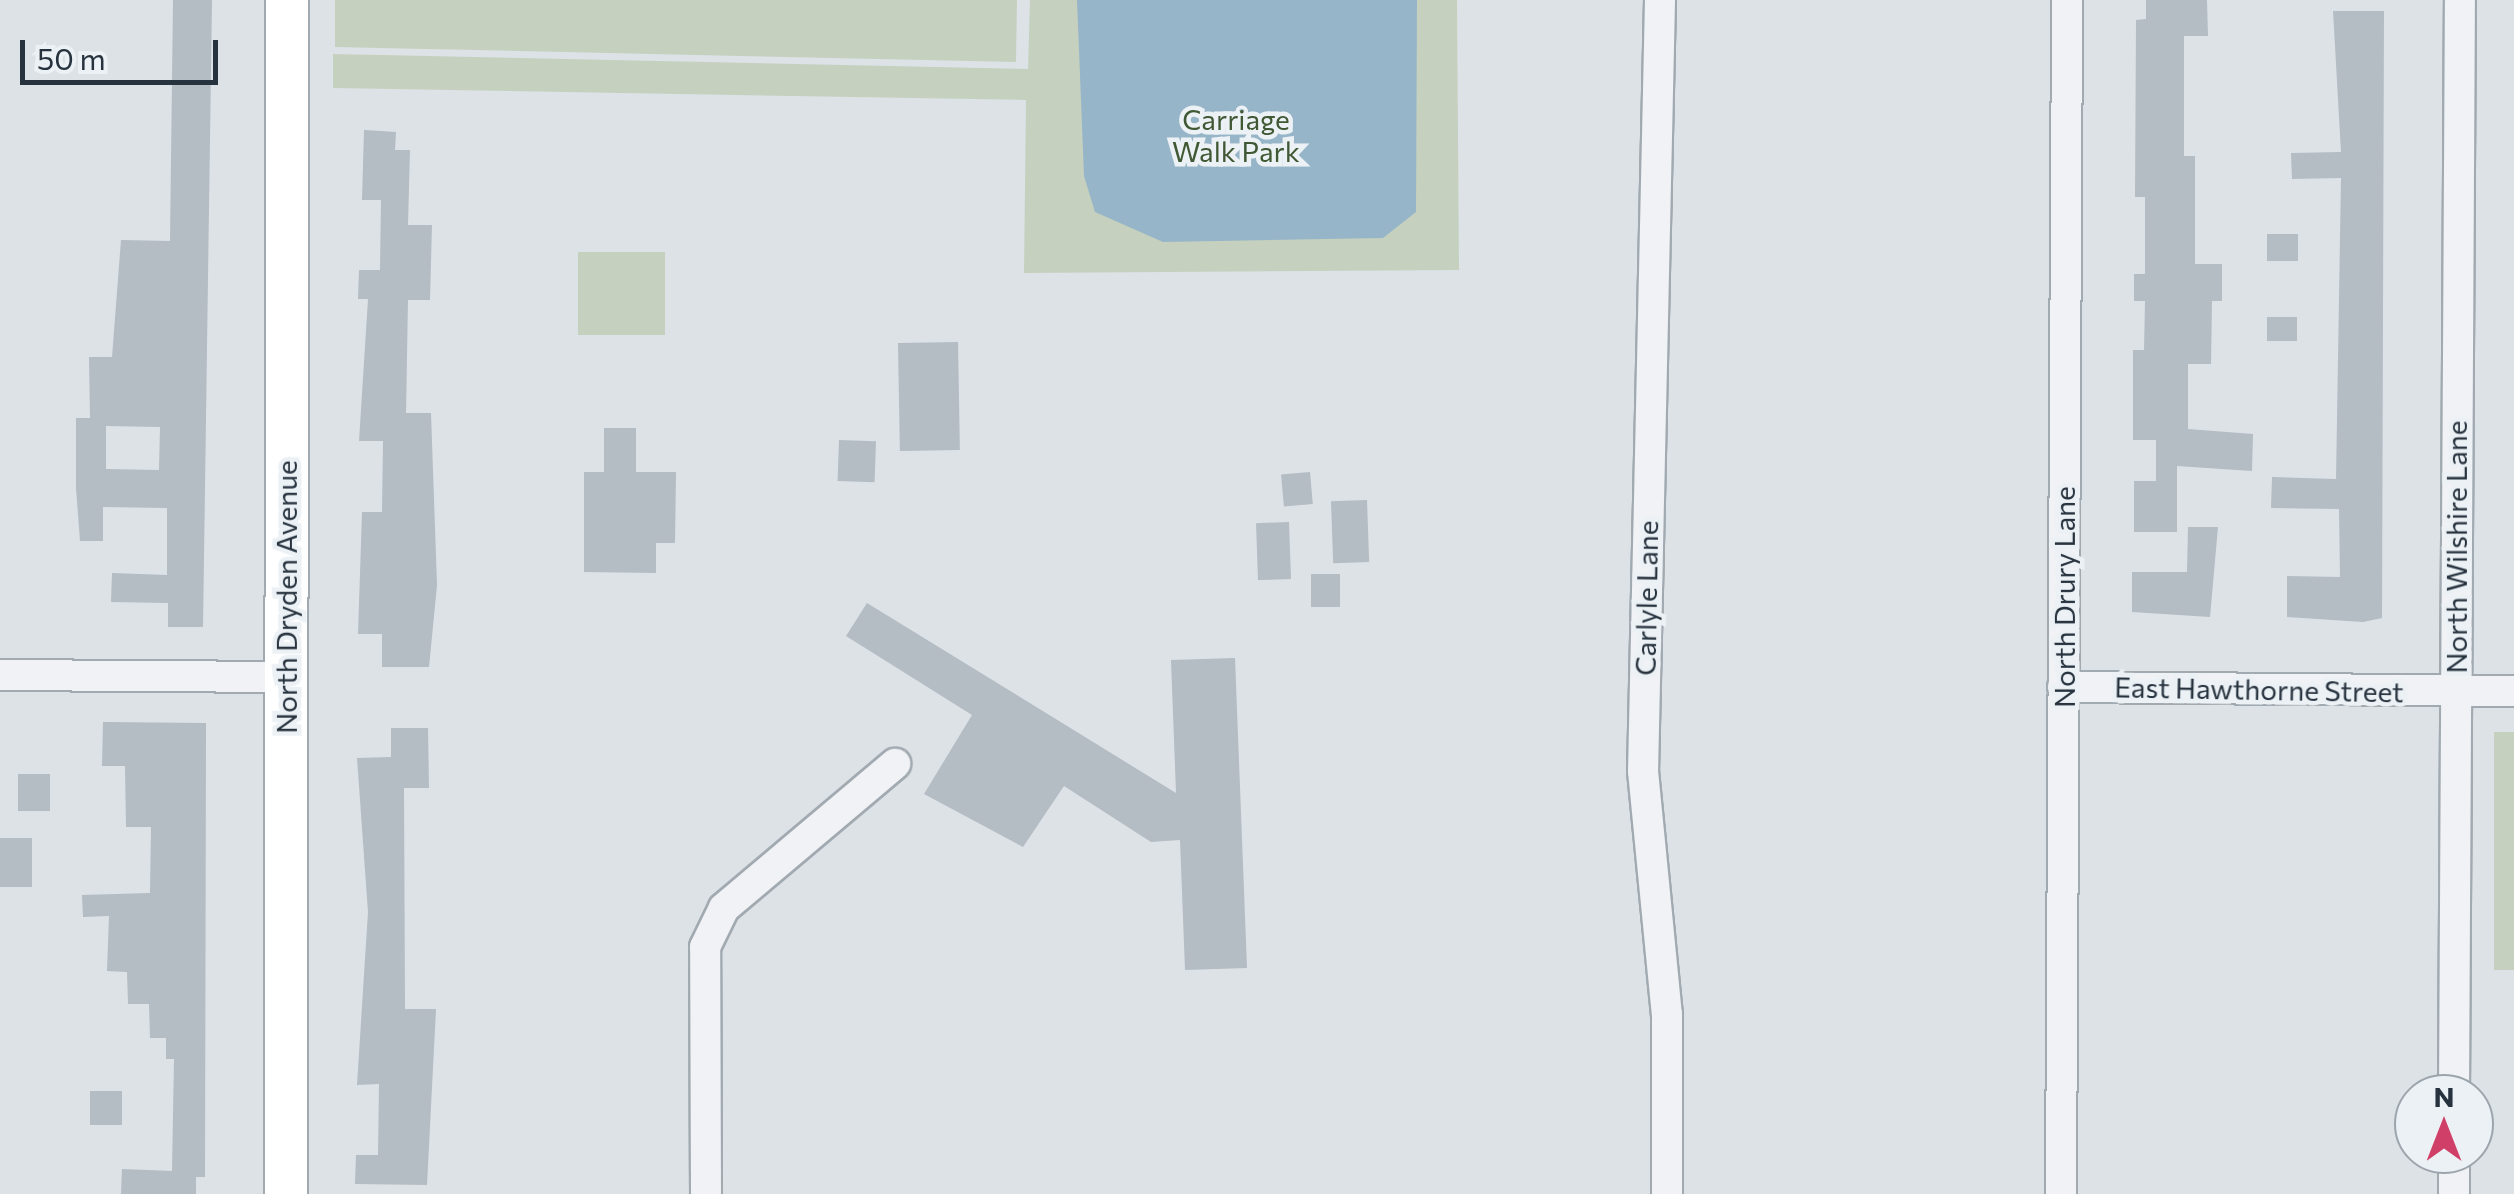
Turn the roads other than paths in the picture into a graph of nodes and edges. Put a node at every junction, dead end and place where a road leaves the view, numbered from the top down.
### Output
1 (287, 0) edge
2 (1660, 0) edge
3 (2067, 0) edge
4 (2460, 0) edge
5 (0, 675) edge
6 (286, 677) junction
7 (2064, 686) junction
8 (2454, 690) junction
9 (2514, 691) edge
10 (895, 764) dead end
11 (2454, 1074) edge
12 (286, 1194) edge
13 (706, 1194) edge
14 (1667, 1194) edge
15 (2061, 1194) edge

1 - 6 street, North Dryden Avenue
2 - 14 street, Carlyle Lane
3 - 7 street, North Drury Lane
4 - 8 street, North Wilshire Lane
5 - 6 street
6 - 12 street, North Dryden Avenue
7 - 8 street, East Hawthorne Street
7 - 15 street, North Drury Lane
8 - 9 street, East Hawthorne Street
8 - 11 street, North Wilshire Lane
10 - 13 street

